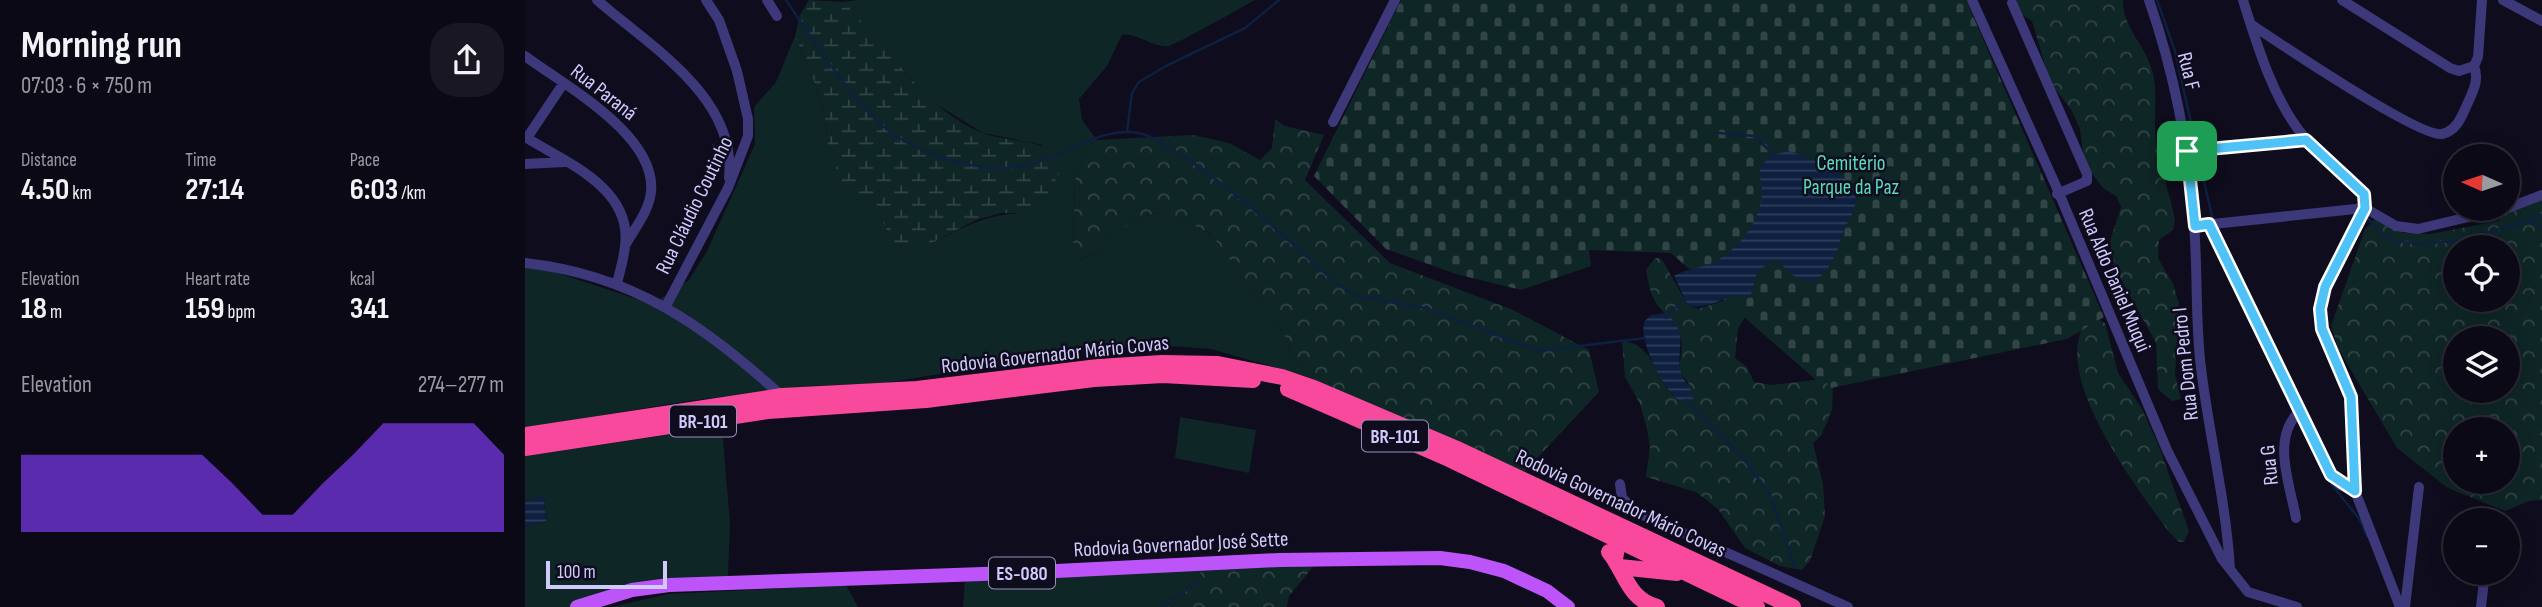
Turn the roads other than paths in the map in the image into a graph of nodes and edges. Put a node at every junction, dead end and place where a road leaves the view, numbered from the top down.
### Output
1 (597, 0) edge
2 (706, 0) edge
3 (767, 0) edge
4 (1395, 0) edge
5 (1972, 0) edge
6 (2149, 0) edge
7 (2243, 0) edge
8 (2342, 0) edge
9 (2482, 0) edge
10 (2503, 0) edge
11 (2012, 2) dead end
12 (777, 16) dead end
13 (2542, 21) edge
14 (2251, 24) junction
15 (525, 56) edge
16 (2474, 66) junction
17 (563, 84) junction
18 (1333, 122) dead end
19 (526, 138) edge
20 (2306, 140) junction
21 (2187, 151) junction
22 (565, 162) junction
23 (525, 164) edge
24 (728, 188) junction
25 (2057, 194) junction
26 (2542, 195) edge
27 (2520, 203) edge
28 (2365, 208) junction
29 (2461, 221) edge
30 (2209, 224) junction
31 (2195, 226) junction
32 (626, 244) junction
33 (525, 263) edge
34 (617, 283) junction
35 (666, 306) junction
36 (782, 396) junction
37 (2299, 412) junction
38 (525, 435) edge
39 (525, 448) edge
40 (1620, 484) dead end
41 (2419, 487) dead end
42 (2355, 491) junction
43 (2296, 518) dead end
44 (1573, 520) junction
45 (1618, 542) junction
46 (1618, 563) junction
47 (1653, 571) junction
48 (2230, 572) junction
49 (1685, 573) junction
50 (1723, 574) junction
51 (2484, 585) edge
52 (1788, 604) edge
53 (1845, 606) edge
54 (2283, 606) edge
55 (577, 607) edge
56 (1568, 607) edge
57 (1757, 607) edge
58 (1800, 607) edge
59 (2297, 607) edge
60 (2403, 607) edge
61 (2481, 607) edge

1 - 24 street
2 - 24 street, Rua Cláudio Coutinho
3 - 12 street
4 - 18 street
5 - 25 street, Rua Aldo Daniel Muqui
6 - 21 street, Rua F
7 - 14 street
8 - 16 street
9 - 16 street
10 - 13 street
11 - 25 street
14 - 16 street
14 - 20 street
15 - 17 street, Rua Paraná
17 - 19 street
17 - 32 street, Rua Paraná
19 - 22 street
20 - 21 street
20 - 28 street
21 - 31 street, Rua Dom Pedro I
22 - 23 street
22 - 32 street
24 - 35 street, Rua Cláudio Coutinho
25 - 48 street, Rua Aldo Daniel Muqui
26 - 27 street
28 - 29 street
28 - 30 street
28 - 42 street
30 - 31 street
30 - 37 street
31 - 48 street, Rua Dom Pedro I
32 - 34 street
33 - 34 street
34 - 35 street
35 - 36 street
36 - 38 highway, Rodovia Governador Mário Covas / BR-101
36 - 50 highway, Rodovia Governador Mário Covas / BR-101
37 - 42 street
37 - 43 street, Rua G
39 - 44 highway, Rodovia Governador Mário Covas / BR-101
40 - 53 street
41 - 60 street
42 - 60 street
44 - 45 highway, Rodovia Governador Mário Covas / BR-101
44 - 46 highway
45 - 46 highway
45 - 49 highway, Rodovia Governador Mário Covas / BR-101
45 - 50 highway
46 - 47 highway
46 - 47 highway
47 - 49 highway
48 - 54 street
49 - 57 highway, Rodovia Governador Mário Covas / BR-101
50 - 52 highway, Rodovia Governador Mário Covas / BR-101
51 - 61 street
52 - 58 highway, Rodovia Governador Mário Covas
54 - 59 street
55 - 56 main road, Rodovia Governador José Sette / ES-080

